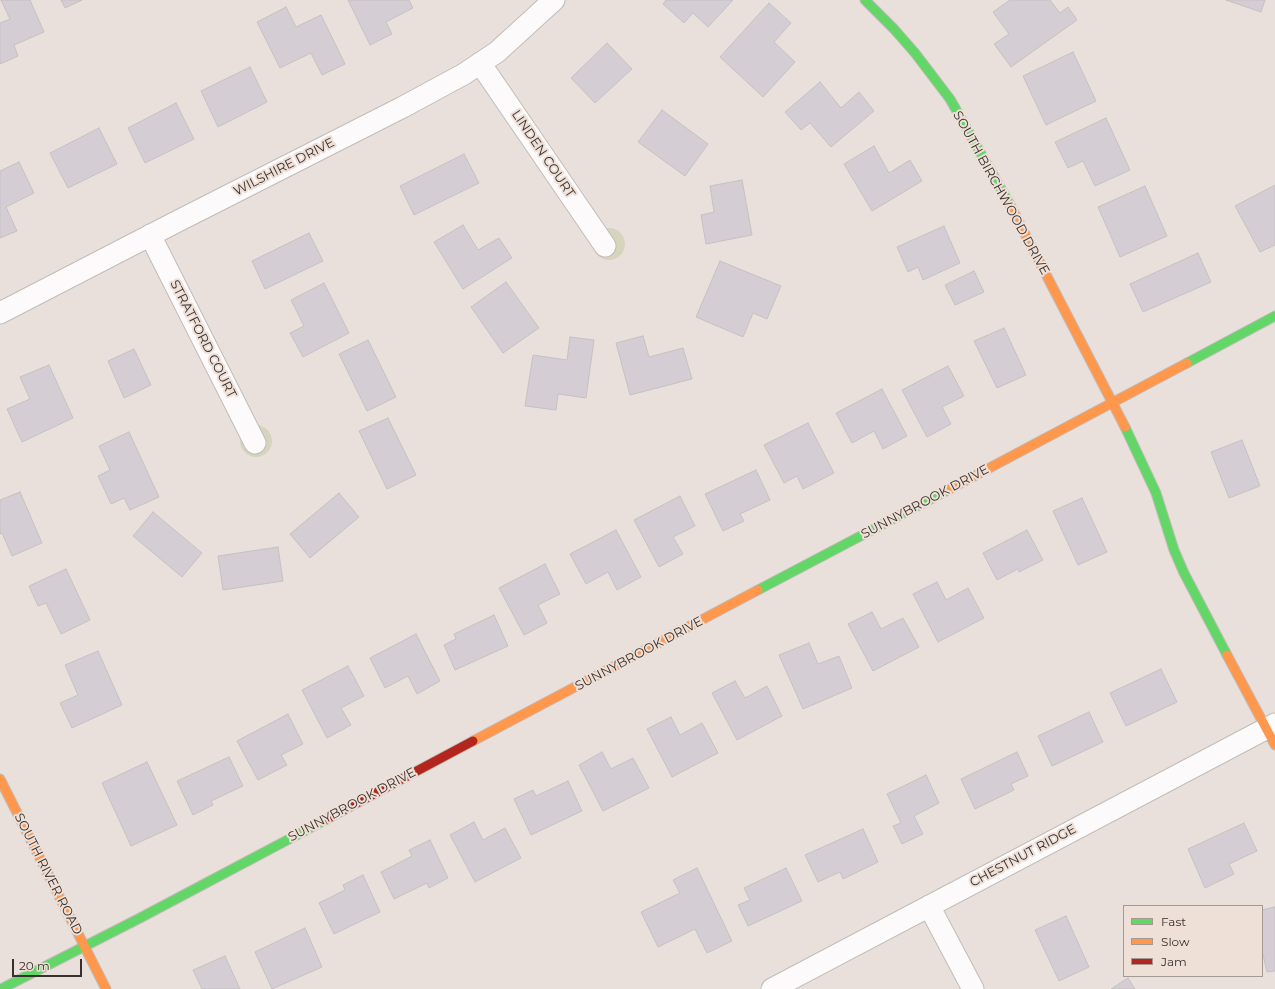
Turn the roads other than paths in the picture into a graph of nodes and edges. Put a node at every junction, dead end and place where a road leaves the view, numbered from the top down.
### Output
1 (554, 0) edge
2 (866, 0) edge
3 (480, 63) junction
4 (150, 235) junction
5 (605, 246) dead end
6 (0, 312) edge
7 (1275, 316) edge
8 (1113, 402) junction
9 (255, 443) dead end
10 (1272, 732) edge
11 (0, 779) edge
12 (929, 906) junction
13 (85, 947) junction
14 (1, 989) edge
15 (106, 989) edge
16 (772, 989) edge
17 (973, 989) edge

1 - 3 street, WILSHIRE DRIVE
2 - 8 street, SOUTH BIRCHWOOD DRIVE
3 - 4 street, WILSHIRE DRIVE
3 - 5 street, LINDEN COURT
4 - 6 street, WILSHIRE DRIVE
4 - 9 street, STRATFORD COURT
7 - 8 street, SUNNYBROOK DRIVE
8 - 10 street, SOUTH BIRCHWOOD DRIVE
8 - 13 street, SUNNYBROOK DRIVE
10 - 12 street, CHESTNUT RIDGE
11 - 13 street, SOUTH RIVER ROAD
12 - 16 street, CHESTNUT RIDGE
12 - 17 street
13 - 14 street, SUNNYBROOK DRIVE
13 - 15 street, SOUTH RIVER ROAD

